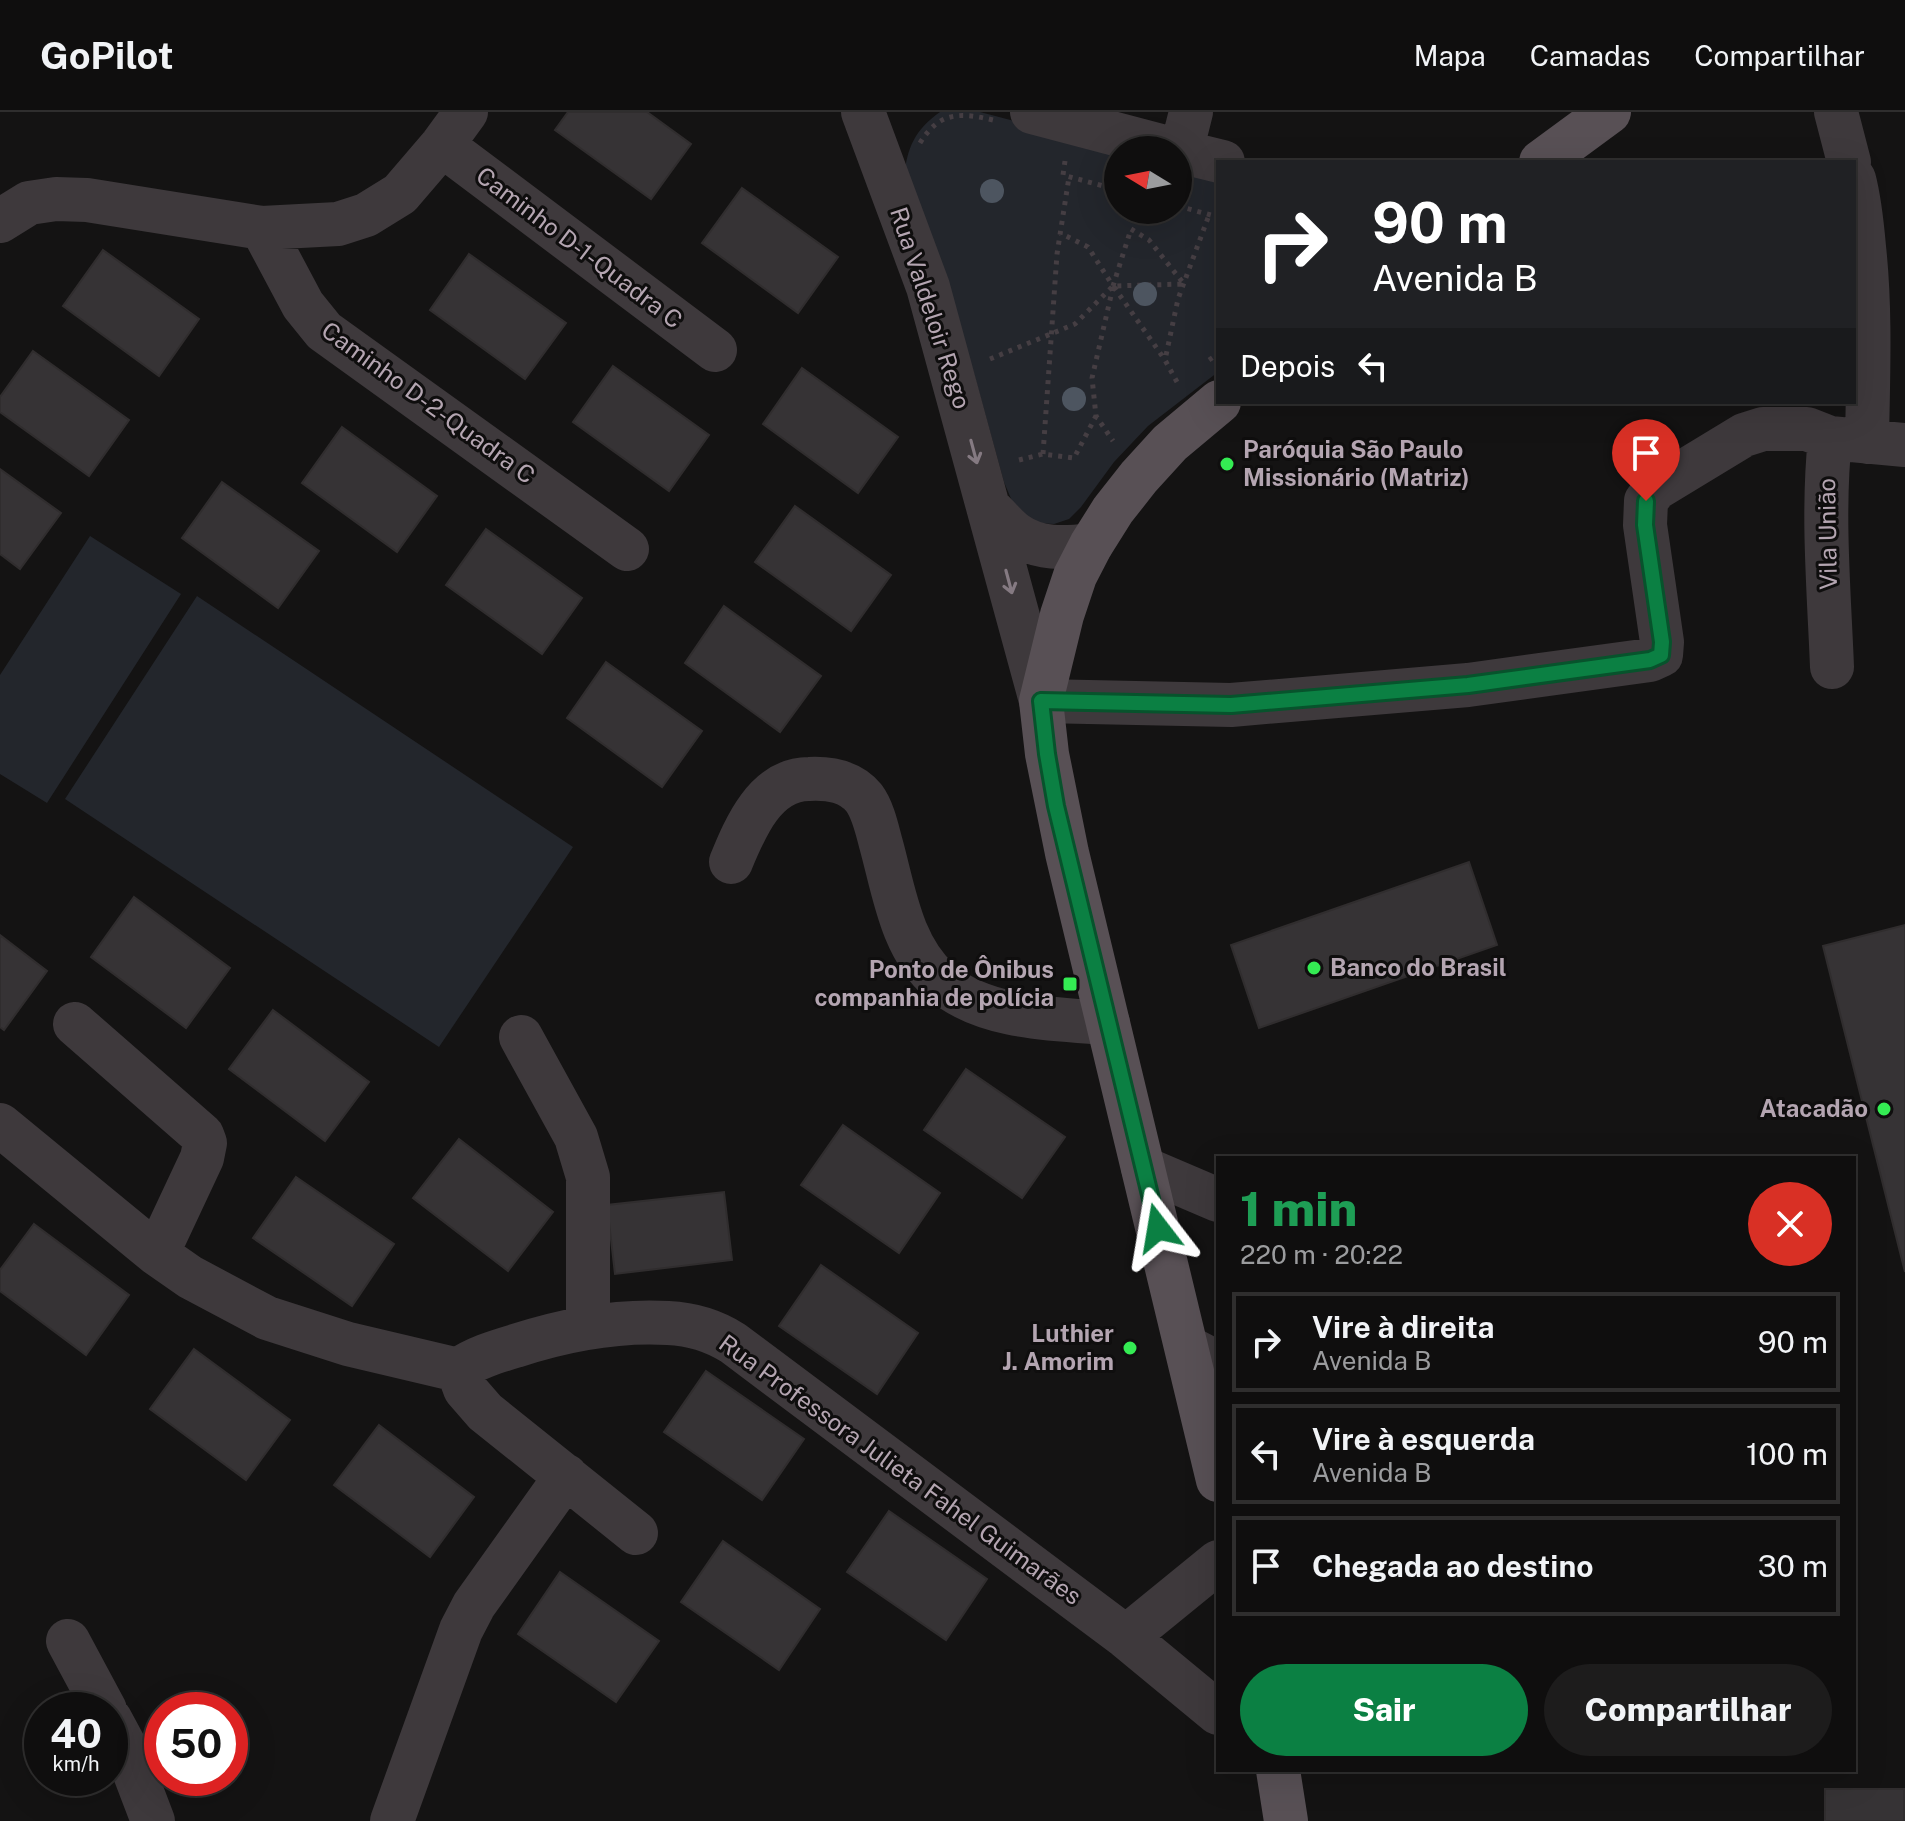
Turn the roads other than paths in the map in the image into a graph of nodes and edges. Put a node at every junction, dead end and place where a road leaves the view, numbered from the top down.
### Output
1 (863, 112) edge
2 (1609, 112) edge
3 (1836, 112) edge
4 (1015, 116) edge
5 (454, 129) edge
6 (1148, 136) edge
7 (1192, 146) edge
8 (1219, 160) edge
9 (1544, 160) edge
10 (1848, 160) edge
11 (1856, 186) edge
12 (0, 221) edge
13 (262, 228) junction
14 (715, 350) dead end
15 (1205, 381) edge
16 (1867, 442) edge
17 (988, 507) junction
18 (1091, 545) junction
19 (627, 549) dead end
20 (1832, 667) dead end
21 (1041, 701) junction
22 (731, 862) dead end
23 (1108, 1023) junction
24 (75, 1024) dead end
25 (521, 1037) dead end
26 (0, 1125) edge
27 (1143, 1168) junction
28 (1216, 1199) edge
29 (157, 1254) junction
30 (588, 1328) junction
31 (1203, 1357) edge
32 (458, 1370) junction
33 (1216, 1464) edge
34 (566, 1476) junction
35 (636, 1533) dead end
36 (1216, 1564) edge
37 (1126, 1637) junction
38 (68, 1641) dead end
39 (95, 1692) edge
40 (1216, 1711) edge
41 (128, 1755) edge
42 (1278, 1772) edge
43 (153, 1821) edge
44 (392, 1821) edge
45 (1286, 1821) edge

1 -> 17 street, Rua Valdeloir Rego
2 - 9 main road
3 - 10 street
4 - 6 street
5 - 13 street
5 - 14 street, Caminho D-1-Quadra C
7 - 8 street
11 - 16 street, Vila União
12 - 13 street
13 - 19 street, Caminho D-2-Quadra C
15 - 18 main road
16 - 20 street, Vila União
16 - 21 street
17 - 18 street
17 -> 21 street, Rua Valdeloir Rego
18 - 21 main road
21 - 23 main road
22 - 23 street
23 - 27 main road
24 - 29 street
25 - 30 street
26 - 29 street
27 - 28 street
27 - 31 main road
29 - 32 street
30 - 32 street, Rua Professora Julieta Fahel Guimarães
30 - 37 street, Rua Professora Julieta Fahel Guimarães
31 - 33 main road
32 - 34 street
34 - 35 street
34 - 44 street
36 - 37 street
37 - 40 street, Rua Professora Julieta Fahel Guimarães
38 - 39 street
41 - 43 street
42 - 45 main road

